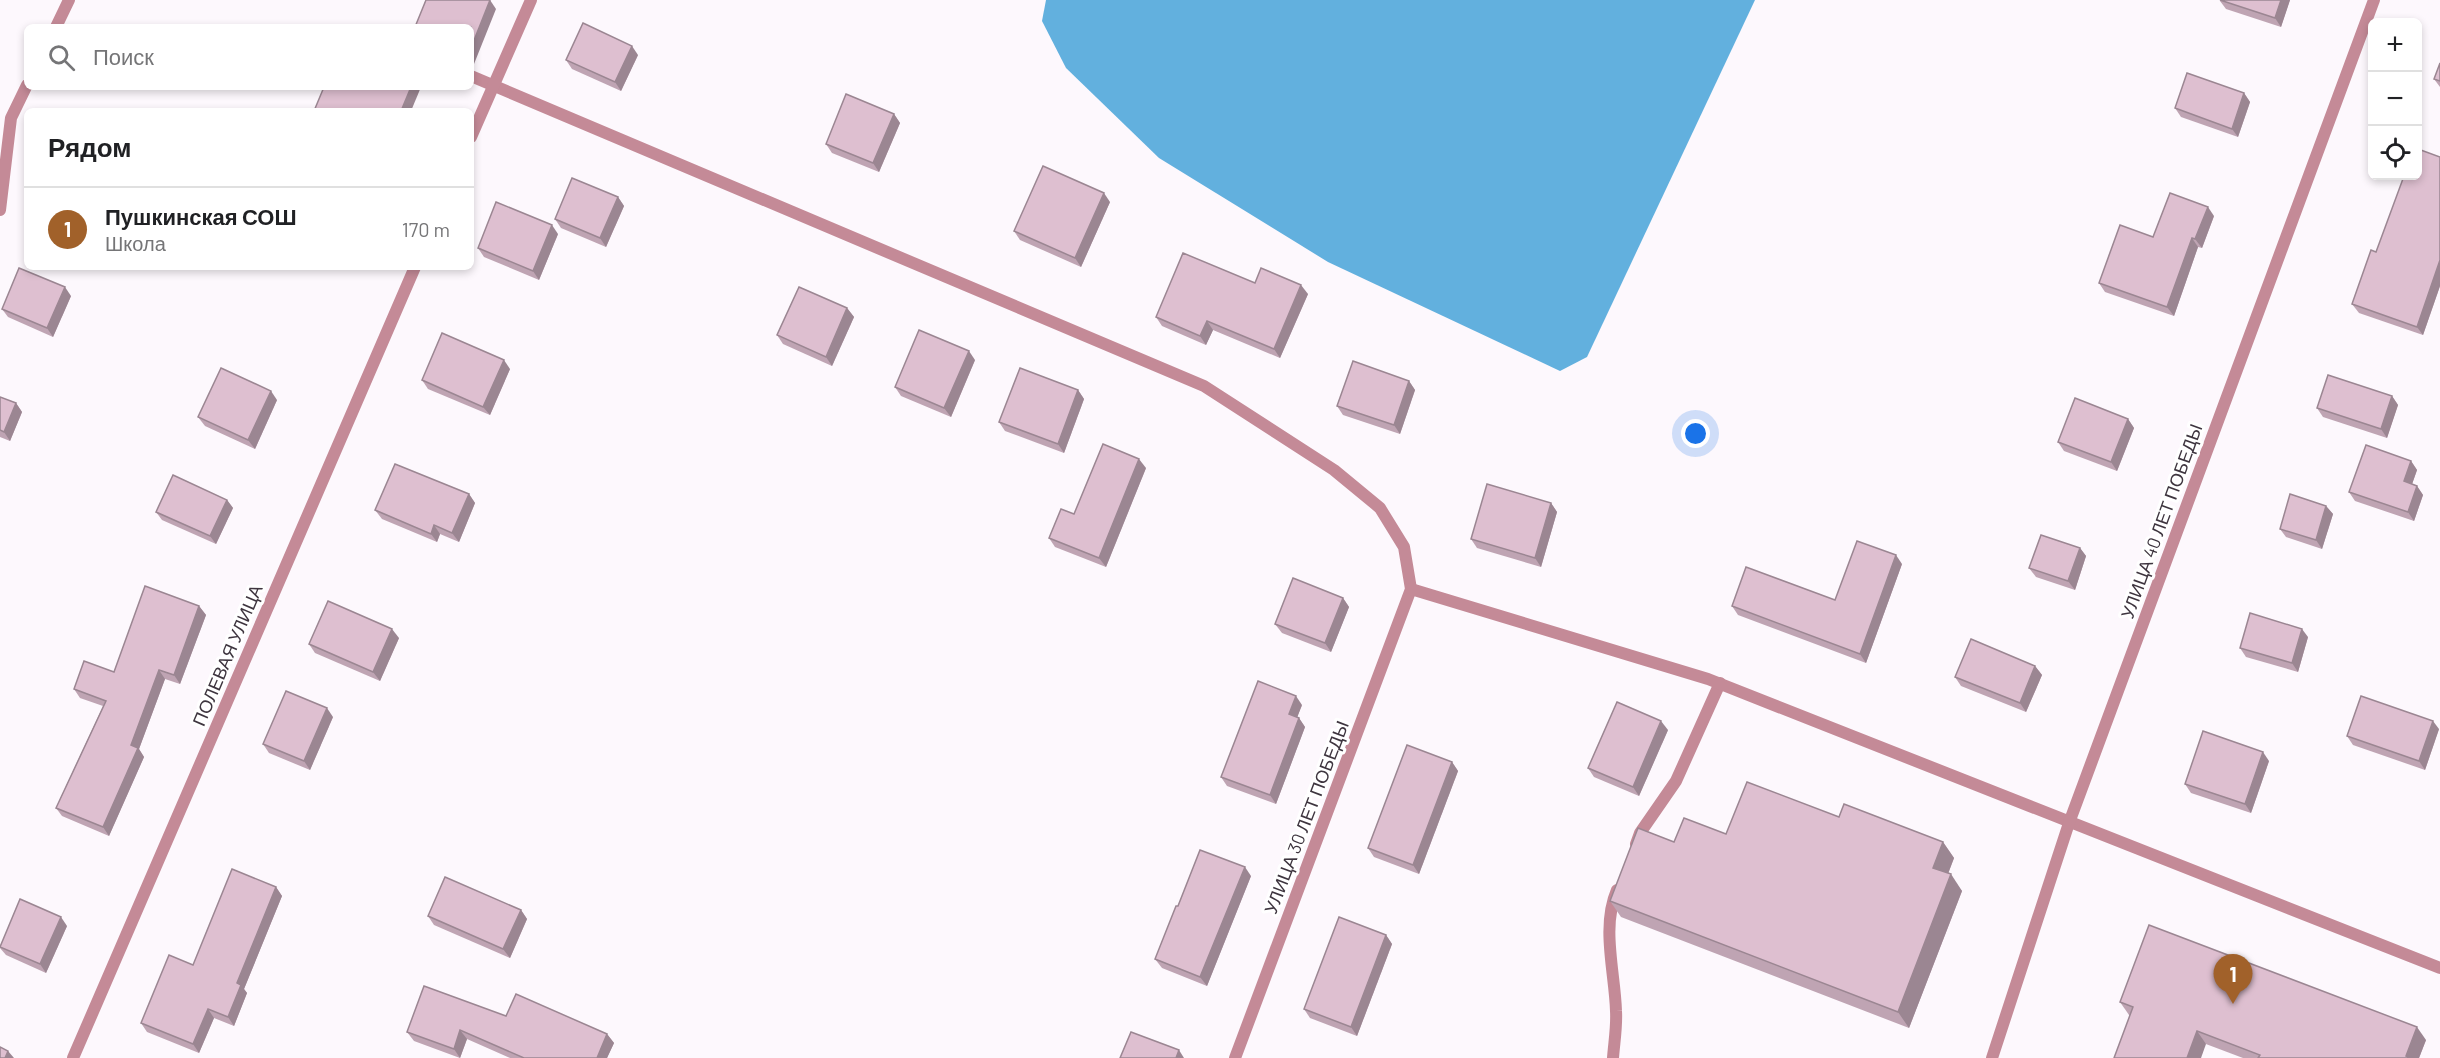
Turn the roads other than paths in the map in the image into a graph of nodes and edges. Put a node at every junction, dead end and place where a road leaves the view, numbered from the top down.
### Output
1 (69, 0) edge
2 (531, 0) edge
3 (2374, 0) edge
4 (57, 24) edge
5 (474, 77) edge
6 (493, 86) junction
7 (25, 90) edge
8 (474, 130) edge
9 (0, 210) edge
10 (414, 270) edge
11 (1411, 589) junction
12 (1720, 683) junction
13 (2069, 823) junction
14 (1631, 855) edge
15 (1622, 877) edge
16 (2440, 968) edge
17 (73, 1058) edge
18 (1235, 1058) edge
19 (1613, 1058) edge
20 (1992, 1058) edge

1 - 4 street
2 - 6 street
3 - 13 street, УЛИЦА 40 ЛЕТ ПОБЕДЫ
5 - 6 street
6 - 8 street
6 - 11 street
7 - 9 street
10 - 17 street, ПОЛЕВАЯ УЛИЦА
11 - 12 street
11 - 18 street, УЛИЦА 30 ЛЕТ ПОБЕДЫ
12 - 13 street
12 - 14 street
13 - 16 street
13 - 20 street, УЛИЦА 40 ЛЕТ ПОБЕДЫ
15 - 19 street

